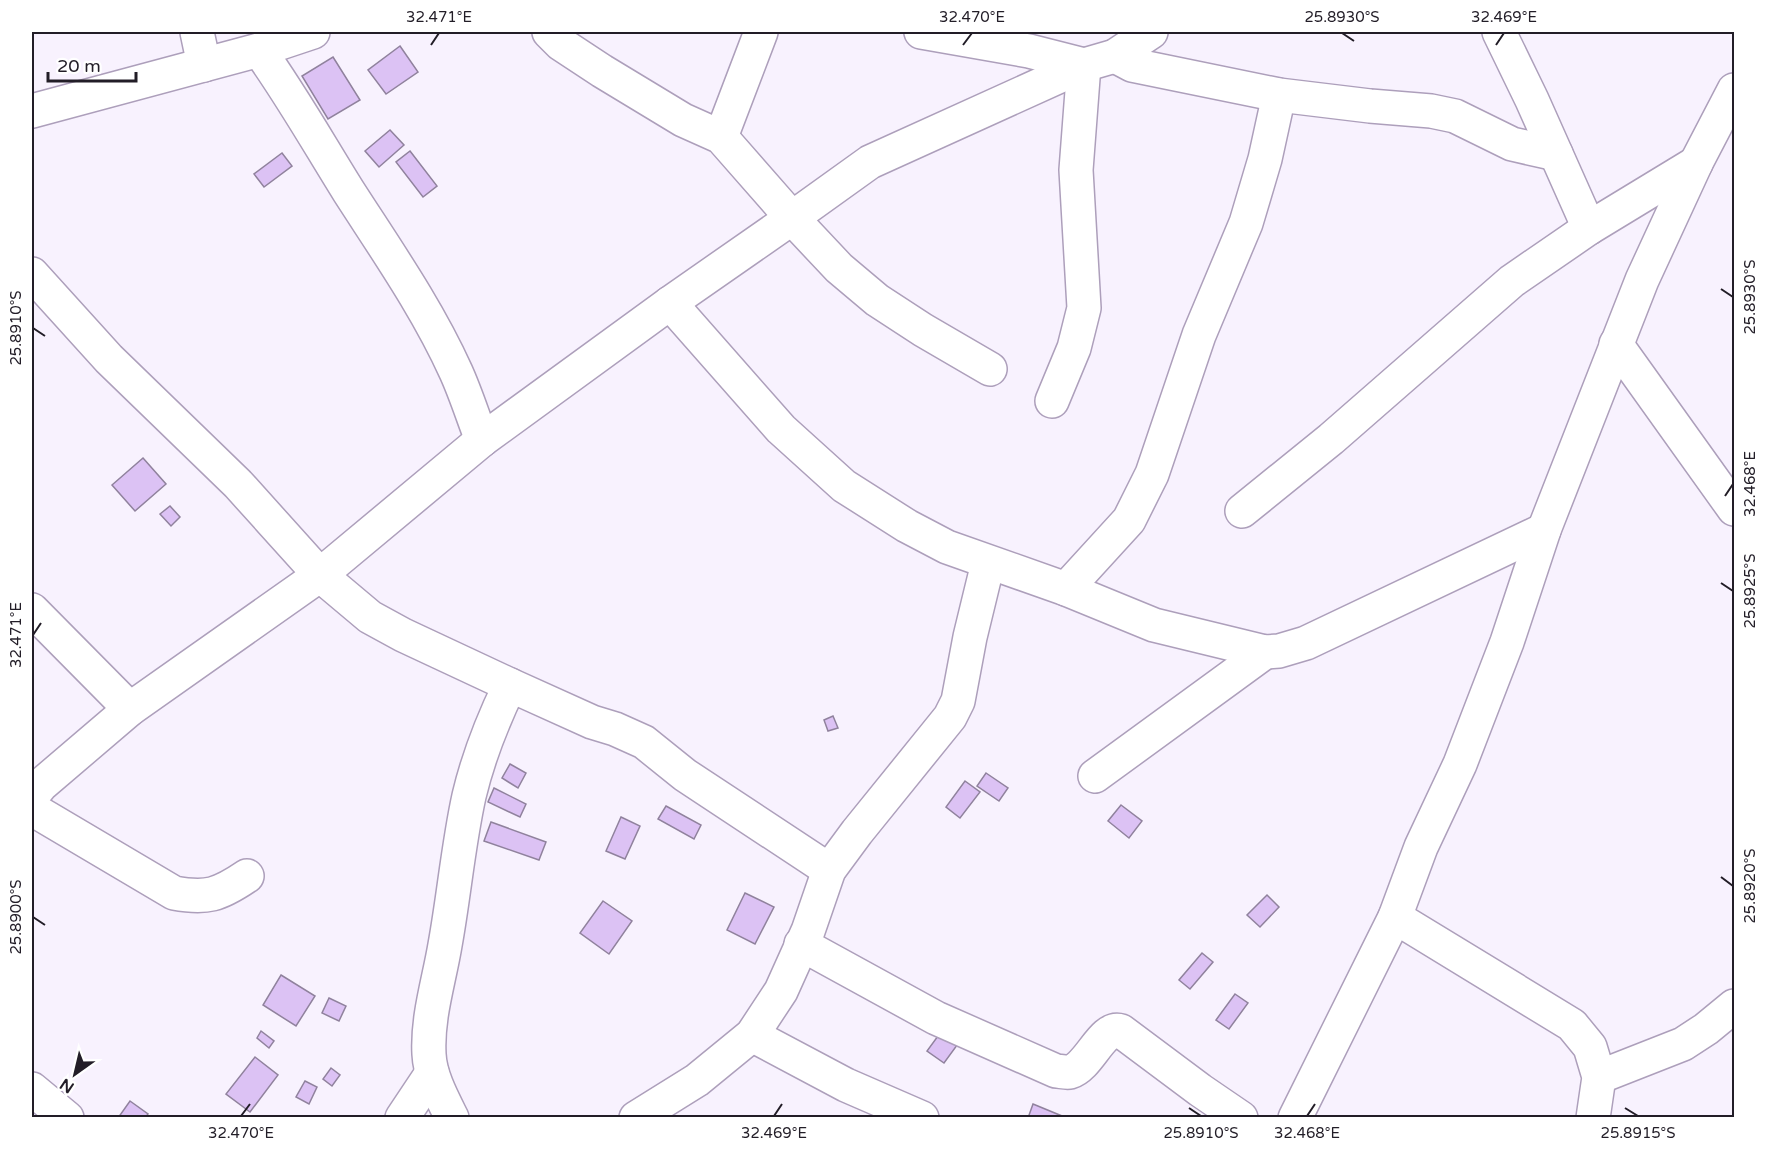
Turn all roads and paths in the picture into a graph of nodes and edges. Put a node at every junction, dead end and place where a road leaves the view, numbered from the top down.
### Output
1 (196, 32) edge
2 (313, 32) edge
3 (549, 32) edge
4 (761, 32) edge
5 (921, 32) edge
6 (1151, 32) edge
7 (1499, 32) edge
8 (259, 50) junction
9 (1115, 56) junction
10 (204, 65) junction
11 (1084, 65) junction
12 (1734, 90) edge
13 (1279, 95) junction
14 (32, 111) edge
15 (721, 137) junction
16 (1556, 154) junction
17 (1696, 164) junction
18 (792, 218) junction
19 (1589, 228) junction
20 (32, 274) edge
21 (670, 303) junction
22 (1616, 344) junction
23 (990, 369) dead end
24 (1052, 401) dead end
25 (482, 440) junction
26 (1734, 509) edge
27 (1242, 511) dead end
28 (1544, 530) junction
29 (988, 563) junction
30 (320, 575) junction
31 (1066, 590) junction
32 (32, 610) edge
33 (1265, 652) junction
34 (510, 685) junction
35 (130, 709) junction
36 (1095, 776) dead end
37 (32, 796) edge
38 (32, 809) edge
39 (829, 870) junction
40 (247, 876) dead end
41 (1395, 917) junction
42 (801, 944) junction
43 (1734, 1006) edge
44 (752, 1035) junction
45 (432, 1073) junction
46 (1599, 1077) junction
47 (32, 1089) edge
48 (67, 1118) edge
49 (402, 1118) edge
50 (452, 1118) edge
51 (636, 1118) edge
52 (922, 1118) edge
53 (1241, 1118) edge
54 (1295, 1118) edge
55 (1593, 1118) edge

1 - 10 street
2 - 8 street
3 - 15 street
4 - 15 street
5 - 11 street
6 - 9 street
7 - 16 street
8 - 10 street
8 - 25 street
9 - 11 street
9 - 13 street
10 - 14 street
11 - 18 street
11 - 24 street
12 - 17 street
13 - 16 street
13 - 31 street
15 - 18 street
16 - 19 street
17 - 19 street
17 - 22 street
18 - 21 street
18 - 23 street
19 - 27 street
20 - 30 street
21 - 25 street
21 - 29 street
22 - 26 street
22 - 28 street
25 - 30 street
28 - 33 street
28 - 41 street
29 - 31 street
29 - 39 street
30 - 34 street
30 - 35 street
31 - 33 street
32 - 35 street
33 - 36 street
34 - 39 street
34 - 45 street
35 - 37 street
38 - 40 street
39 - 42 street
41 - 46 street
41 - 54 street
42 - 44 street
42 - 53 street
43 - 46 street
44 - 51 street
44 - 52 street
45 - 49 street
45 - 50 street
46 - 55 street
47 - 48 street

